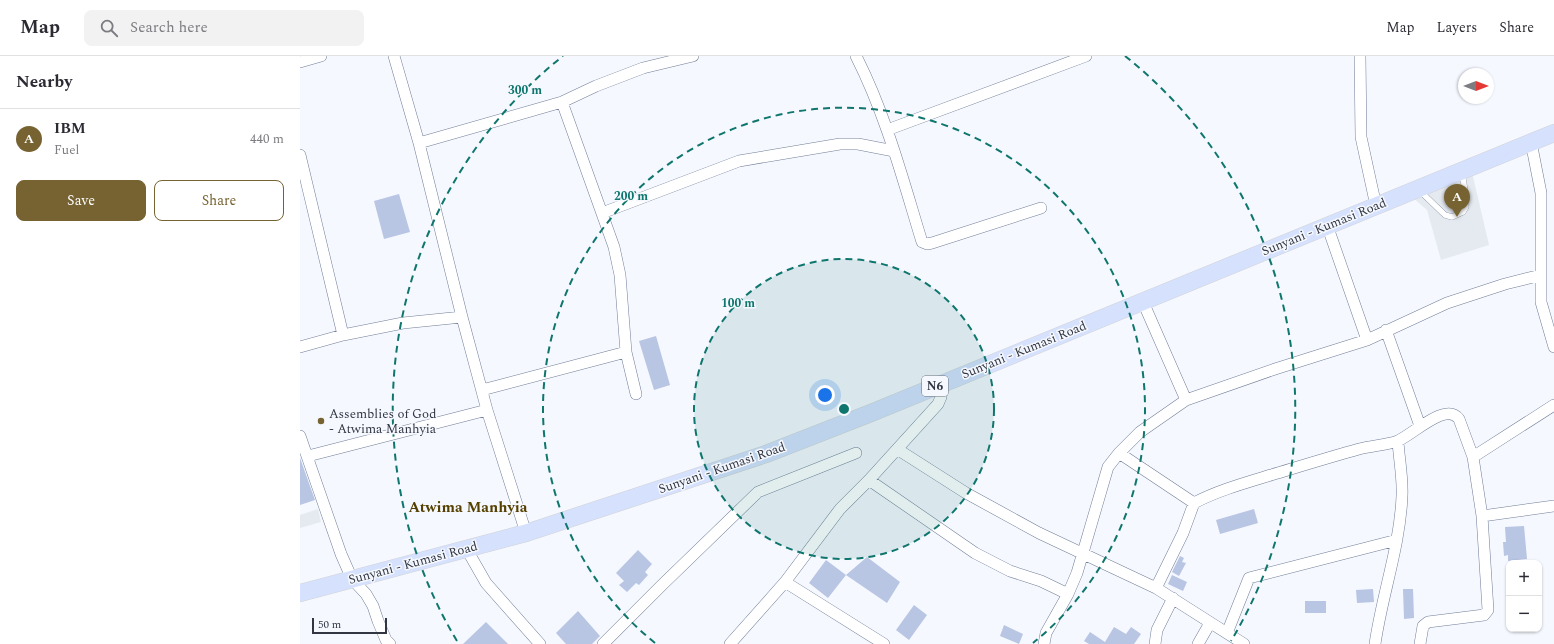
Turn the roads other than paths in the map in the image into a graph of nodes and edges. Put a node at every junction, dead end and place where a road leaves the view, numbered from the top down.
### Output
1 (321, 56) edge
2 (394, 56) edge
3 (693, 56) edge
4 (856, 56) edge
5 (1086, 56) edge
6 (1360, 56) edge
7 (300, 62) edge
8 (562, 102) junction
9 (887, 130) junction
10 (1554, 133) edge
11 (1531, 142) junction
12 (419, 143) junction
13 (894, 151) junction
14 (300, 155) edge
15 (1462, 171) junction
16 (1418, 188) junction
17 (1376, 206) junction
18 (1040, 208) dead end
19 (602, 213) junction
20 (1327, 225) junction
21 (1541, 275) junction
22 (1143, 302) junction
23 (462, 317) junction
24 (1386, 330) junction
25 (343, 335) junction
26 (1366, 340) junction
27 (300, 347) edge
28 (1554, 347) edge
29 (626, 352) junction
30 (942, 383) junction
31 (482, 390) junction
32 (636, 394) dead end
33 (1186, 400) junction
34 (1554, 405) edge
35 (487, 410) junction
36 (1420, 426) junction
37 (300, 436) edge
38 (1398, 441) junction
39 (897, 449) junction
40 (856, 453) dead end
41 (1119, 453) junction
42 (308, 456) junction
43 (1473, 457) junction
44 (869, 480) junction
45 (1194, 503) junction
46 (1554, 506) edge
47 (1482, 516) junction
48 (526, 533) junction
49 (1397, 540) junction
50 (466, 548) junction
51 (1082, 554) junction
52 (352, 578) junction
53 (785, 582) junction
54 (1156, 588) junction
55 (300, 594) edge
56 (1068, 594) junction
57 (1173, 598) junction
58 (1210, 623) junction
59 (1227, 633) junction
60 (870, 641) edge
61 (390, 644) edge
62 (540, 644) edge
63 (603, 644) edge
64 (730, 644) edge
65 (884, 644) edge
66 (1044, 644) edge
67 (1155, 644) edge
68 (1198, 644) edge
69 (1244, 644) edge
70 (1375, 644) edge
71 (1420, 644) edge

1 - 7 street
2 - 12 street
3 - 8 street
4 - 9 street
5 - 9 street
6 - 17 street
8 - 12 street
8 - 19 street
9 - 13 street
10 - 11 main road, Sunyani - Kumasi Road / N6
11 - 15 main road, Sunyani - Kumasi Road / N6
11 - 21 street
12 - 23 street
13 - 18 street
13 - 19 street
14 - 25 street
15 - 16 main road, Sunyani - Kumasi Road / N6
15 - 16 lane
16 - 17 main road, Sunyani - Kumasi Road / N6
17 - 20 main road, Sunyani - Kumasi Road / N6
19 - 29 street
20 - 22 main road, Sunyani - Kumasi Road / N6
20 - 26 street
21 - 24 street
21 - 28 street
22 - 30 main road, Sunyani - Kumasi Road / N6
22 - 33 street
23 - 25 street
23 - 31 street
24 - 26 street
24 - 36 street
25 - 27 street
26 - 33 street
29 - 31 street
29 - 32 street
30 - 39 street
30 - 48 main road, Sunyani - Kumasi Road / N6
31 - 35 street
33 - 41 street
34 - 43 street
35 - 42 street
35 - 48 street
36 - 38 street
36 - 43 street
37 - 42 street
38 - 45 street
38 - 49 street
39 - 44 street
39 - 51 street
40 - 63 street
41 - 45 street
41 - 51 street
42 - 52 street
43 - 47 street
44 - 53 street
44 - 56 street
45 - 54 street
46 - 47 street
47 - 71 street
48 - 50 main road, Sunyani - Kumasi Road / N6
49 - 59 street
49 - 70 street
50 - 52 main road, Sunyani - Kumasi Road / N6
50 - 62 street
51 - 54 street
51 - 56 street
52 - 55 main road, Sunyani - Kumasi Road / N6
52 - 61 street
53 - 60 street
53 - 64 street
54 - 57 street
56 - 66 street
57 - 58 street
57 - 67 street
58 - 59 street
58 - 68 street
59 - 69 street
60 - 65 street

